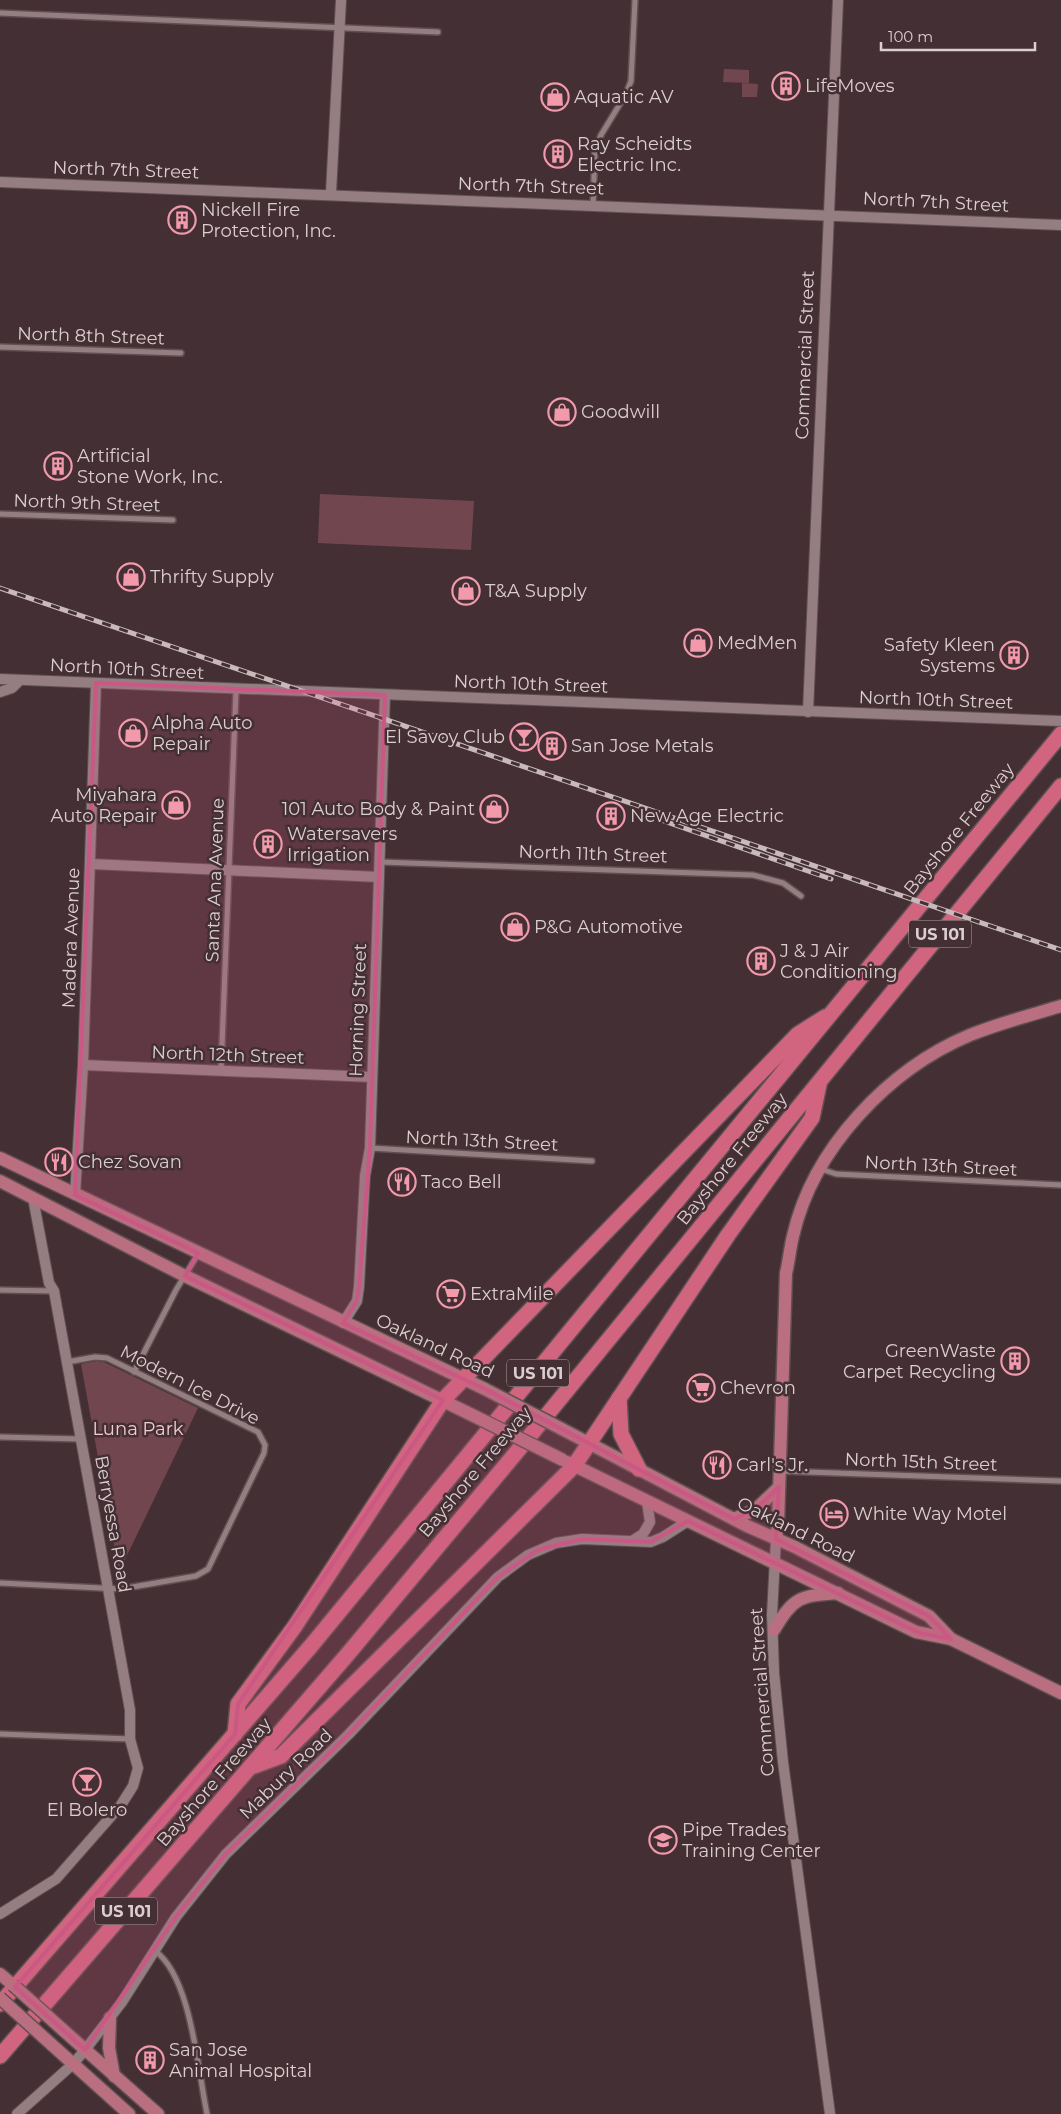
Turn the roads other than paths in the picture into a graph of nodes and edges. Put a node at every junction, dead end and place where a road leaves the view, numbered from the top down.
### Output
1 (341, 0) edge
2 (635, 0) edge
3 (838, 0) edge
4 (0, 13) edge
5 (340, 29) junction
6 (438, 32) dead end
7 (0, 182) edge
8 (331, 193) junction
9 (593, 204) junction
10 (828, 214) junction
11 (1061, 225) edge
12 (0, 347) edge
13 (181, 353) dead end
14 (0, 514) edge
15 (173, 520) dead end
16 (0, 679) edge
17 (20, 680) junction
18 (96, 683) junction
19 (236, 690) junction
20 (0, 692) edge
21 (385, 695) junction
22 (808, 712) junction
23 (1061, 721) edge
24 (1061, 734) edge
25 (1061, 786) edge
26 (380, 862) junction
27 (90, 864) junction
28 (230, 869) junction
29 (379, 877) junction
30 (801, 896) dead end
31 (1061, 1006) edge
32 (837, 1009) junction
33 (83, 1065) junction
34 (221, 1071) junction
35 (372, 1077) junction
36 (820, 1082) junction
37 (370, 1148) junction
38 (0, 1158) edge
39 (592, 1160) dead end
40 (820, 1169) junction
41 (0, 1182) edge
42 (1061, 1185) edge
43 (75, 1195) junction
44 (34, 1198) junction
45 (198, 1253) junction
46 (185, 1276) junction
47 (0, 1290) edge
48 (54, 1290) junction
49 (343, 1322) junction
50 (66, 1362) junction
51 (134, 1372) junction
52 (461, 1379) junction
53 (619, 1398) junction
54 (443, 1400) junction
55 (0, 1437) edge
56 (80, 1439) junction
57 (584, 1440) junction
58 (569, 1463) junction
59 (639, 1469) junction
60 (780, 1471) junction
61 (1061, 1481) edge
62 (779, 1487) junction
63 (646, 1502) junction
64 (734, 1519) junction
65 (688, 1521) junction
66 (776, 1539) junction
67 (632, 1541) junction
68 (775, 1563) junction
69 (0, 1583) edge
70 (106, 1589) junction
71 (838, 1593) junction
72 (774, 1630) junction
73 (951, 1638) junction
74 (1061, 1693) edge
75 (0, 1734) edge
76 (235, 1734) junction
77 (130, 1738) junction
78 (253, 1767) junction
79 (0, 1914) edge
80 (154, 1951) junction
81 (0, 1974) edge
82 (0, 1998) edge
83 (0, 2004) edge
84 (110, 2018) junction
85 (85, 2050) junction
86 (0, 2056) edge
87 (73, 2064) junction
88 (114, 2076) junction
89 (17, 2114) edge
90 (130, 2114) edge
91 (158, 2114) edge
92 (207, 2114) edge
93 (830, 2114) edge

1 - 5 street
2 - 9 street
3 - 10 street, Commercial Street
4 - 5 street
5 - 6 street
5 - 8 street
7 - 8 street, North 7th Street
8 - 9 street, North 7th Street
9 - 10 street, North 7th Street
10 - 11 street, North 7th Street
10 - 22 street, Commercial Street
12 - 13 street, North 8th Street
14 - 15 street, North 9th Street
16 - 17 street, North 10th Street
17 - 18 street, North 10th Street
17 - 20 street
18 - 19 street, North 10th Street
18 - 27 street, Madera Avenue
19 - 21 street, North 10th Street
19 - 28 street, Santa Ana Avenue
21 - 22 street, North 10th Street
21 - 26 street, Horning Street
22 - 23 street, North 10th Street
24 - 32 highway, Bayshore Freeway / US 101
25 - 36 highway, Bayshore Freeway / US 101
26 - 29 street, Horning Street
26 - 30 street, North 11th Street
27 - 28 street
27 - 33 street, Madera Avenue
28 - 29 street
28 - 34 street, Santa Ana Avenue
29 - 35 street, Horning Street
31 - 40 main road, Commercial Street
32 - 52 highway
32 - 76 highway, Bayshore Freeway / US 101
33 - 34 street, North 12th Street
33 - 43 street, Madera Avenue
34 - 35 street, North 12th Street
35 - 37 street, Horning Street
36 - 53 highway
36 - 78 highway, Bayshore Freeway / US 101
37 - 39 street, North 13th Street
37 - 49 street, Horning Street
38 - 43 main road, Oakland Road
40 - 42 street, North 13th Street
40 - 60 main road, Commercial Street
41 - 44 main road, Oakland Road
43 - 45 main road, Oakland Road
44 - 46 main road, Oakland Road
44 - 48 street, Berryessa Road
45 - 46 street
45 - 49 main road, Oakland Road
46 - 51 street
46 - 54 main road, Oakland Road
47 - 48 street
48 - 50 street, Berryessa Road
49 - 52 main road, Oakland Road
50 - 51 street, Modern Ice Drive
50 - 56 street, Berryessa Road
51 - 70 street, Modern Ice Drive
52 - 54 highway
52 - 57 main road, Oakland Road, bridge
53 - 57 highway
53 - 59 highway
54 - 58 main road, Oakland Road, bridge
54 - 76 highway
55 - 56 street
56 - 70 street, Berryessa Road
57 - 58 highway
57 - 59 main road, Oakland Road
58 - 63 main road, Oakland Road
58 - 78 highway
59 - 64 main road, Oakland Road
60 - 61 street, North 15th Street
60 - 62 main road, Commercial Street
62 - 64 main road
62 - 66 main road, Commercial Street
63 - 65 main road, Oakland Road
63 - 67 street
64 - 66 main road, Oakland Road
65 - 67 street, Mabury Road
65 - 68 main road, Oakland Road
66 - 68 street, Commercial Street
66 - 73 main road, Oakland Road
67 - 80 street, Mabury Road
68 - 71 main road, Oakland Road
68 - 72 street, Commercial Street
69 - 70 street, Modern Ice Drive
70 - 77 street, Berryessa Road
71 - 72 main road
71 - 73 main road, Oakland Road
72 - 93 street, Commercial Street
73 - 74 main road, Oakland Road
75 - 77 street
76 - 83 highway, Bayshore Freeway / US 101
77 - 79 street, Berryessa Road
78 - 86 highway, Bayshore Freeway / US 101
80 - 84 street, Mabury Road
80 - 92 street
81 - 85 main road, bridge
82 - 87 main road, bridge
84 - 85 street, Mabury Road
84 - 88 main road
85 - 87 street, Mabury Road
85 - 88 main road
87 - 89 street, Mabury Road
87 - 90 main road
88 - 91 main road

